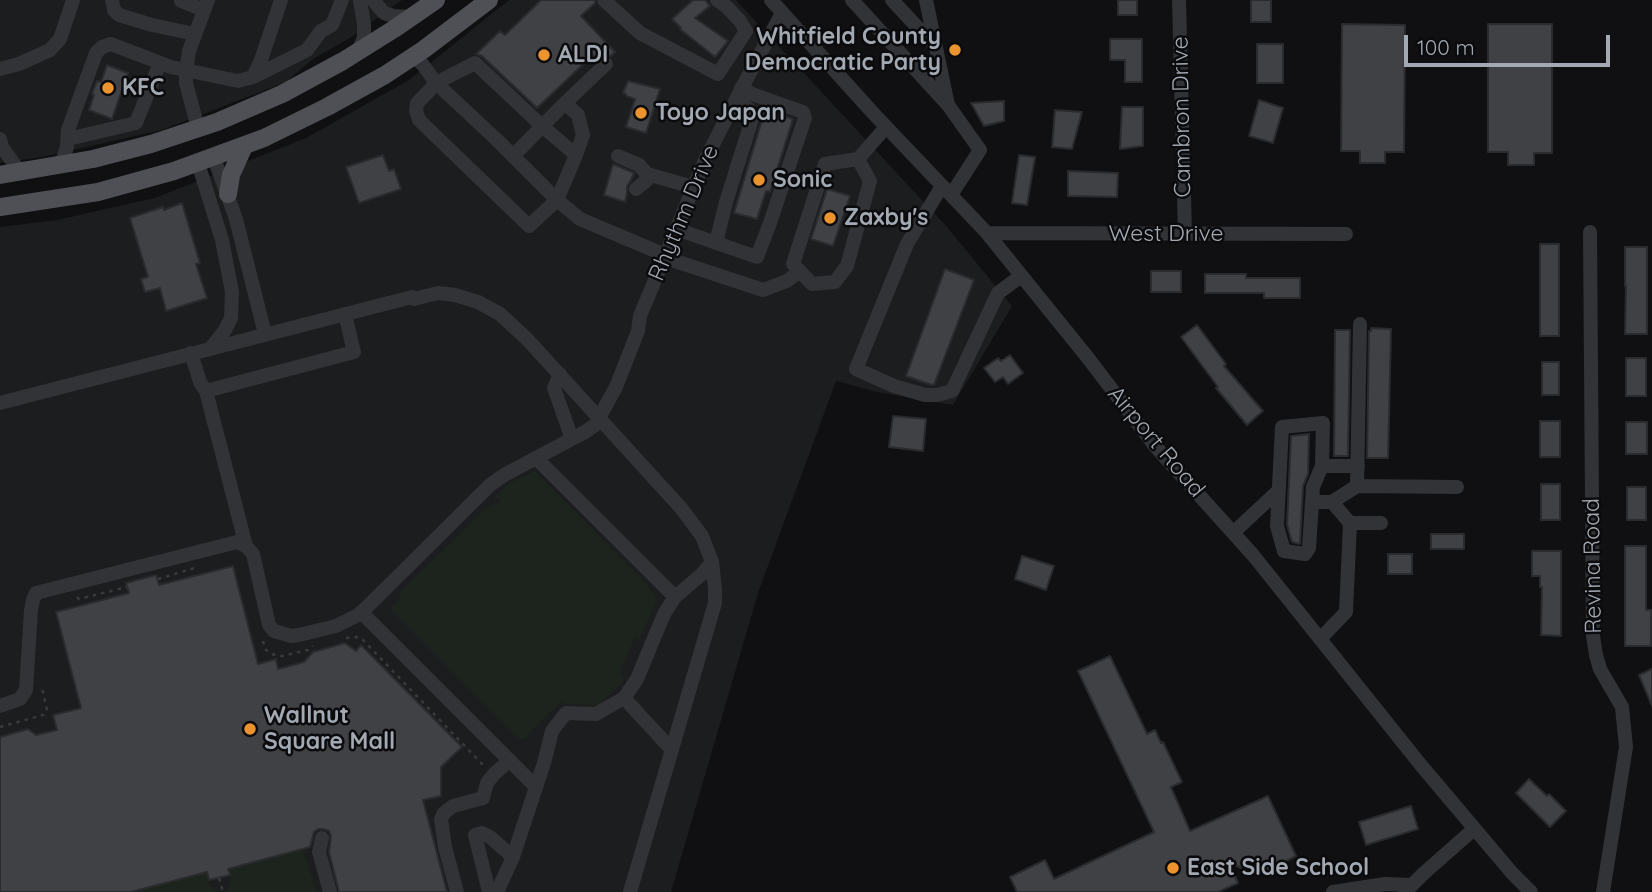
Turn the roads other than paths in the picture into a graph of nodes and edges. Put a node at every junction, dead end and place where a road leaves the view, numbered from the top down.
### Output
1 (73, 0) edge
2 (113, 0) edge
3 (281, 0) edge
4 (342, 0) edge
5 (360, 0) edge
6 (373, 0) edge
7 (436, 0) edge
8 (489, 0) edge
9 (604, 0) edge
10 (852, 0) edge
11 (892, 0) edge
12 (926, 0) edge
13 (1179, 0) edge
14 (180, 1) edge
15 (726, 2) edge
16 (206, 5) edge
17 (777, 5) edge
18 (411, 17) junction
19 (195, 34) junction
20 (935, 45) junction
21 (358, 51) junction
22 (414, 56) junction
23 (160, 63) junction
24 (606, 64) dead end
25 (186, 71) junction
26 (0, 72) edge
27 (253, 77) junction
28 (436, 83) junction
29 (739, 94) junction
30 (765, 99) junction
31 (565, 103) junction
32 (948, 106) junction
33 (753, 116) junction
34 (541, 126) junction
35 (886, 127) junction
36 (198, 128) junction
37 (0, 139) edge
38 (68, 139) junction
39 (244, 146) junction
40 (576, 155) junction
41 (513, 156) junction
42 (618, 156) dead end
43 (858, 159) junction
44 (206, 160) junction
45 (61, 165) junction
46 (20, 172) junction
47 (648, 174) junction
48 (0, 175) edge
49 (693, 187) junction
50 (636, 189) dead end
51 (947, 190) junction
52 (228, 194) junction
53 (557, 200) junction
54 (0, 207) edge
55 (676, 229) junction
56 (1590, 232) dead end
57 (986, 233) junction
58 (1185, 234) junction
59 (1346, 234) dead end
60 (716, 243) junction
61 (665, 254) junction
62 (800, 271) junction
63 (1021, 276) junction
64 (345, 314) junction
65 (1360, 324) dead end
66 (265, 334) junction
67 (210, 349) junction
68 (191, 353) junction
69 (560, 374) junction
70 (206, 391) junction
71 (0, 403) edge
72 (600, 418) junction
73 (572, 439) junction
74 (536, 457) junction
75 (1322, 466) junction
76 (1358, 466) junction
77 (1357, 486) junction
78 (1457, 487) dead end
79 (1279, 490) junction
80 (1312, 502) junction
81 (1332, 502) junction
82 (1350, 523) junction
83 (1381, 523) dead end
84 (1233, 533) junction
85 (246, 546) junction
86 (712, 562) junction
87 (675, 597) junction
88 (362, 612) junction
89 (1320, 639) junction
90 (624, 698) junction
91 (0, 706) edge
92 (672, 750) junction
93 (510, 760) junction
94 (536, 787) junction
95 (1474, 829) junction
96 (322, 838) dead end
97 (513, 857) junction
98 (1409, 889) edge
99 (330, 892) edge
100 (457, 892) edge
101 (489, 892) edge
102 (497, 892) edge
103 (630, 892) edge
104 (1333, 892) edge
105 (1531, 892) edge
106 (1603, 892) edge

1 - 26 street
2 - 19 street
3 - 27 street
4 - 27 street
5 - 21 street
6 - 18 street
7 - 18 main road
8 - 22 main road
9 - 15 street
10 - 32 street
11 - 20 street
12 - 20 street
13 - 58 street, Cambron Drive
14 - 16 street
16 - 19 street
17 - 29 street, Rhythm Drive
17 - 35 street, Airport Road
18 - 21 main road
19 - 25 street
20 - 32 street
21 - 36 main road
22 - 28 street
22 - 39 main road
23 - 25 street
23 - 38 street
23 - 38 street
24 - 31 street
25 - 27 street
25 - 36 street
28 - 34 street
28 - 41 street
28 - 53 street
29 - 30 street
29 - 33 street
29 - 49 street, Rhythm Drive
30 - 33 street
30 - 60 street
31 - 34 street
31 - 40 street
32 - 51 street
33 - 60 street
34 - 40 street
34 - 41 street
35 - 43 street
35 - 51 street, Airport Road
36 - 45 main road
37 - 46 street
38 - 45 street
39 - 44 main road
39 - 52 main road
40 - 53 street
41 - 53 street
42 - 47 street
43 - 62 street
43 - 62 street
44 - 52 street
44 - 54 main road
44 - 67 street
45 - 46 main road
46 - 48 main road
47 - 49 street
47 - 50 street
49 - 55 street, Rhythm Drive
51 - 57 street, Airport Road
51 - 63 street
52 - 66 street
53 - 61 street
55 - 60 street
55 - 61 street, Rhythm Drive
56 - 106 street, Revina Road
57 - 58 street, West Drive
57 - 63 street, Airport Road
58 - 59 street, West Drive
61 - 62 street
61 - 72 street, Rhythm Drive
63 - 84 street, Airport Road
64 - 66 street
64 - 69 street
64 - 70 street
65 - 76 street
66 - 67 street
67 - 68 street
68 - 70 street
68 - 71 street
69 - 72 street
69 - 73 street
70 - 85 street
72 - 73 street
72 - 86 street
73 - 74 street
74 - 87 street
74 - 88 street
75 - 76 street
75 - 79 street
75 - 80 street
76 - 77 street
77 - 78 street
77 - 81 street
79 - 80 street
79 - 84 street
80 - 81 street
81 - 82 street
82 - 83 street
82 - 89 street
84 - 89 street, Airport Road
85 - 88 street
85 - 91 street
86 - 87 street
86 - 92 street
87 - 90 street
88 - 93 street
89 - 95 street, Airport Road
90 - 92 street
90 - 94 street
92 - 103 street
93 - 94 street
93 - 100 street
94 - 97 street
95 - 98 street
95 - 105 street, Airport Road
96 - 99 street
97 - 101 street
97 - 102 street
98 - 104 street

